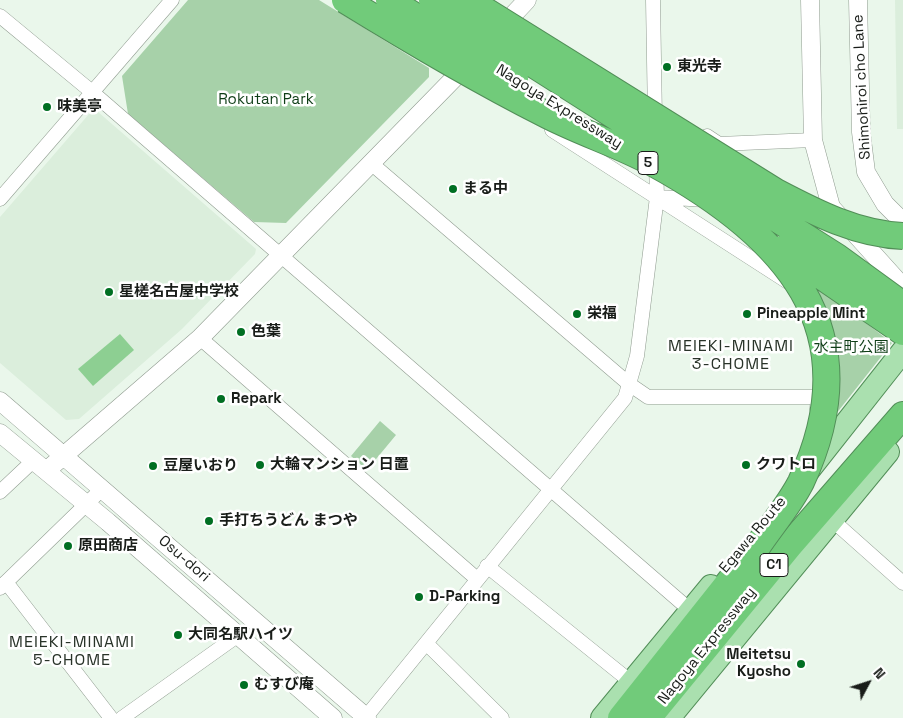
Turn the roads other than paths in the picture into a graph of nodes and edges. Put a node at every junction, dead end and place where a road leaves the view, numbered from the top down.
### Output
1 (172, 0) edge
2 (346, 0) edge
3 (389, 0) edge
4 (432, 0) edge
5 (468, 0) edge
6 (487, 0) edge
7 (527, 0) edge
8 (653, 0) edge
9 (810, 0) edge
10 (858, 0) edge
11 (0, 16) edge
12 (512, 16) junction
13 (461, 70) junction
14 (92, 92) junction
15 (655, 104) junction
16 (813, 140) junction
17 (372, 164) junction
18 (657, 197) junction
19 (0, 199) edge
20 (798, 205) junction
21 (831, 207) junction
22 (903, 222) edge
23 (903, 236) edge
24 (281, 255) junction
25 (903, 286) edge
26 (810, 296) junction
27 (903, 306) edge
28 (903, 332) edge
29 (200, 338) junction
30 (903, 351) edge
31 (629, 384) junction
32 (818, 397) junction
33 (0, 401) edge
34 (903, 414) edge
35 (0, 433) edge
36 (903, 434) edge
37 (63, 456) junction
38 (815, 463) junction
39 (39, 466) junction
40 (551, 487) junction
41 (102, 489) junction
42 (0, 492) edge
43 (87, 504) junction
44 (831, 519) junction
45 (488, 566) junction
46 (477, 579) junction
47 (903, 583) edge
48 (3, 585) edge
49 (690, 610) junction
50 (237, 636) junction
51 (426, 643) junction
52 (631, 682) junction
53 (111, 718) edge
54 (122, 718) edge
55 (333, 718) edge
56 (367, 718) edge
57 (502, 718) edge
58 (602, 718) edge
59 (621, 718) edge
60 (648, 718) edge
61 (669, 718) edge

1 - 14 street
2 - 13 street
2 - 59 highway, bridge
3 - 28 highway, Nagoya Expressway / 5, bridge
4 - 27 highway, Nagoya Expressway / 5, bridge
5 - 23 highway, bridge
6 - 12 street
7 - 12 street
8 - 15 street
9 - 16 street
10 - 22 street, Shimohiroi cho Lane
11 - 14 street
12 - 13 street
12 - 15 street
13 - 17 street
13 - 18 street
14 - 19 street
14 - 24 street
15 - 16 street
15 - 18 street
16 - 21 street
17 - 24 street
17 - 31 street
18 - 20 street
18 - 26 street
18 - 31 street
20 - 21 street
20 - 26 street
21 - 25 street
24 - 29 street
24 - 40 street
26 - 32 street
29 - 37 street
29 - 46 street
30 - 38 main road, Egawa Route
31 - 32 street
31 - 40 street
32 - 38 street
33 - 37 street, Osu-dori
34 - 60 highway, Nagoya Expressway / C1
35 - 39 street, Osu-dori
36 - 44 main road
37 - 39 street
37 - 41 street, Osu-dori
38 - 49 main road, Egawa Route
39 - 42 street
39 - 43 street, Osu-dori
40 - 45 street
40 - 49 street
41 - 43 street
41 - 56 street, Osu-dori
43 - 48 street
43 - 50 street, Osu-dori
44 - 47 street
44 - 61 main road
45 - 46 street
45 - 52 street
46 - 51 street
48 - 53 street
49 - 52 main road, Egawa Route
50 - 54 street
50 - 55 street, Osu-dori
51 - 56 street
51 - 57 street
52 - 58 main road, Egawa Route

